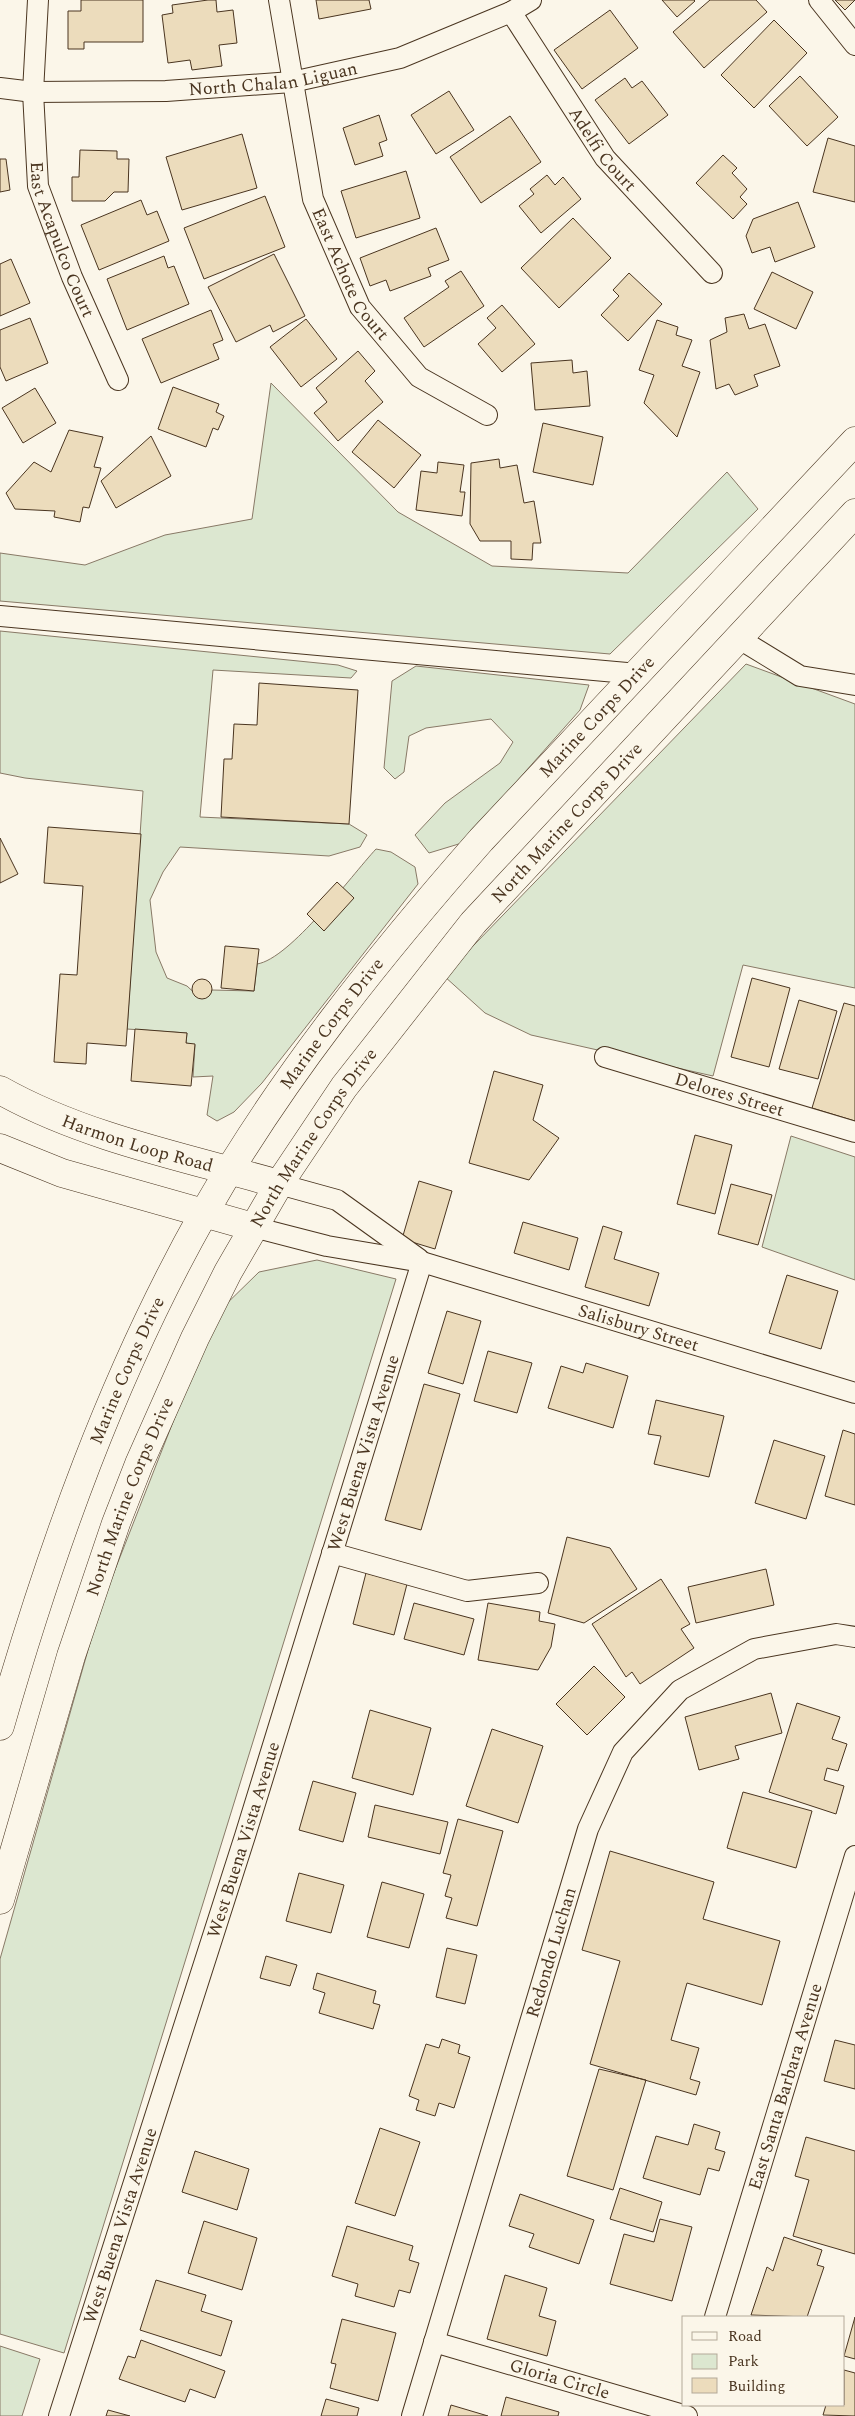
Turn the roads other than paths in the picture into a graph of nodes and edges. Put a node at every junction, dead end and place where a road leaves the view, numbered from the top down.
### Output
1 (38, 0) edge
2 (279, 0) edge
3 (531, 0) edge
4 (819, 0) edge
5 (511, 12) junction
6 (855, 45) edge
7 (292, 82) junction
8 (0, 88) edge
9 (33, 92) junction
10 (712, 273) dead end
11 (118, 380) dead end
12 (487, 415) dead end
13 (855, 441) edge
14 (855, 513) edge
15 (0, 616) edge
16 (738, 638) junction
17 (638, 674) junction
18 (855, 685) edge
19 (605, 1057) dead end
20 (0, 1090) edge
21 (855, 1132) edge
22 (0, 1148) edge
23 (230, 1170) junction
24 (279, 1184) junction
25 (204, 1213) junction
26 (253, 1227) junction
27 (422, 1262) junction
28 (855, 1393) edge
29 (332, 1553) junction
30 (538, 1583) dead end
31 (855, 1637) edge
32 (0, 1726) edge
33 (855, 1856) edge
34 (0, 1900) edge
35 (715, 2316) edge
36 (434, 2342) junction
37 (59, 2416) edge
38 (412, 2416) edge
39 (686, 2416) edge

1 - 9 street, East Acapulco Court
2 - 7 street, East Achote Court
3 - 5 street, North Chalan Liguan
4 - 6 street
5 - 7 street, North Chalan Liguan
5 - 10 street, Adelfi Court
7 - 9 street, North Chalan Liguan
7 - 12 street, East Achote Court
8 - 9 street, North Chalan Liguan
9 - 11 street, East Acapulco Court
13 - 17 main road, Marine Corps Drive
14 - 16 main road, North Marine Corps Drive
15 - 17 street
16 - 18 street
16 - 24 main road, North Marine Corps Drive
17 - 23 main road, Marine Corps Drive
19 - 21 street, Delores Street
20 - 23 main road, Harmon Loop Road
22 - 25 main road
23 - 24 main road, Harmon Loop Road
23 - 25 main road, Marine Corps Drive
24 - 26 main road, North Marine Corps Drive
24 - 27 street, Salisbury Street
25 - 26 main road
25 - 32 main road, Marine Corps Drive
26 - 27 street, Salisbury Street
26 - 34 main road, North Marine Corps Drive
27 - 28 street, Salisbury Street
27 - 29 street, West Buena Vista Avenue
29 - 30 street
29 - 37 street, West Buena Vista Avenue
31 - 36 street, Redondo Luchan
33 - 35 street, East Santa Barbara Avenue
36 - 38 street, Redondo Luchan
36 - 39 street, Gloria Circle

